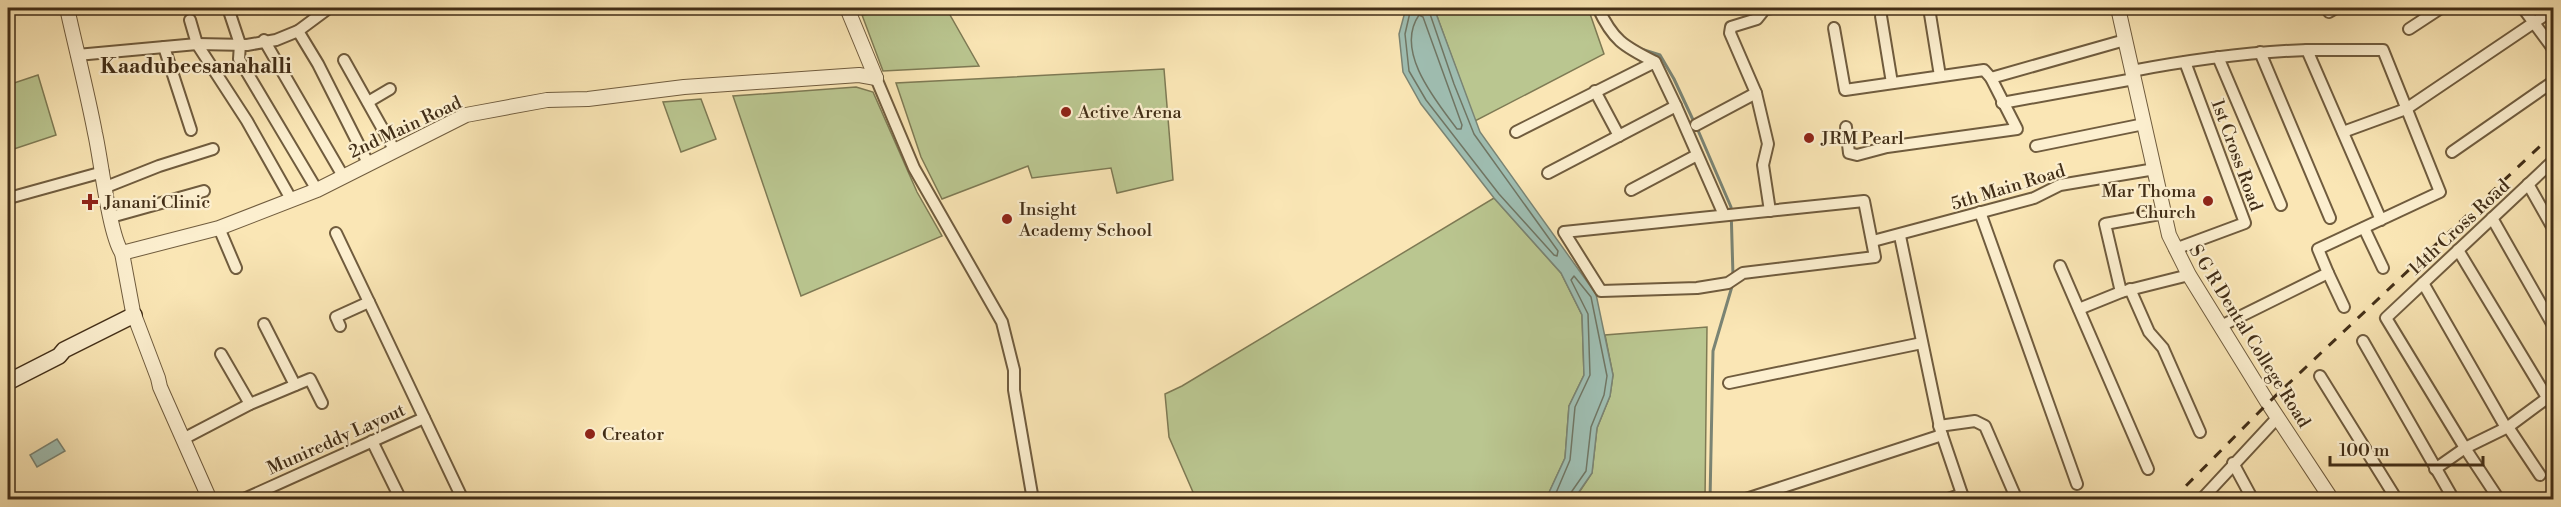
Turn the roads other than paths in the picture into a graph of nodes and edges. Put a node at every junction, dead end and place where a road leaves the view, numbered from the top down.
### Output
1 (67, 8) edge
2 (228, 8) edge
3 (328, 8) edge
4 (847, 8) edge
5 (1598, 8) edge
6 (1772, 8) edge
7 (1908, 8) edge
8 (1915, 8) edge
9 (1929, 8) edge
10 (2118, 8) edge
11 (2326, 8) edge
12 (2336, 8) edge
13 (2441, 8) edge
14 (2523, 8) edge
15 (2553, 9) edge
16 (1881, 16) dead end
17 (190, 20) dead end
18 (2534, 22) junction
19 (1834, 28) dead end
20 (2409, 29) dead end
21 (298, 31) junction
22 (264, 40) junction
23 (2125, 40) junction
24 (197, 44) junction
25 (240, 44) junction
26 (164, 47) junction
27 (2307, 50) junction
28 (2553, 50) edge
29 (2260, 52) junction
30 (77, 55) junction
31 (2218, 57) junction
32 (344, 60) dead end
33 (1655, 62) junction
34 (2185, 62) junction
35 (2133, 75) junction
36 (1940, 76) junction
37 (876, 78) junction
38 (1991, 78) junction
39 (2553, 81) edge
40 (1892, 83) junction
41 (390, 89) dead end
42 (1595, 91) junction
43 (1756, 93) junction
44 (368, 102) junction
45 (2002, 103) junction
46 (1676, 106) junction
47 (2406, 109) junction
48 (2144, 124) junction
49 (1696, 125) dead end
50 (1846, 127) dead end
51 (191, 130) dead end
52 (1516, 132) dead end
53 (2343, 132) junction
54 (1619, 136) junction
55 (2036, 146) dead end
56 (213, 149) dead end
57 (395, 151) junction
58 (2452, 152) dead end
59 (1697, 156) junction
60 (2553, 160) edge
61 (368, 163) junction
62 (2155, 169) junction
63 (103, 172) junction
64 (1548, 173) dead end
65 (343, 176) junction
66 (2528, 184) junction
67 (105, 187) junction
68 (317, 190) junction
69 (1631, 190) dead end
70 (204, 191) dead end
71 (9, 198) edge
72 (291, 199) junction
73 (2281, 205) dead end
74 (1770, 210) junction
75 (1980, 212) junction
76 (2165, 213) junction
77 (1729, 215) junction
78 (111, 217) junction
79 (2330, 218) dead end
80 (2492, 218) junction
81 (2380, 220) junction
82 (219, 228) junction
83 (2364, 228) junction
84 (2553, 230) edge
85 (336, 233) dead end
86 (1900, 236) junction
87 (1873, 242) junction
88 (2175, 249) junction
89 (120, 250) junction
90 (2458, 250) junction
91 (2060, 266) dead end
92 (236, 268) dead end
93 (2383, 268) dead end
94 (2328, 273) junction
95 (2189, 275) junction
96 (2423, 283) junction
97 (2126, 290) junction
98 (369, 302) junction
99 (2344, 307) dead end
100 (2079, 309) junction
101 (131, 321) junction
102 (264, 324) dead end
103 (340, 326) dead end
104 (2221, 326) junction
105 (2553, 327) edge
106 (2362, 341) dead end
107 (1922, 343) junction
108 (221, 354) dead end
109 (2320, 375) dead end
110 (8, 382) edge
111 (1730, 382) dead end
112 (295, 385) junction
113 (2549, 396) edge
114 (322, 403) dead end
115 (250, 404) junction
116 (2553, 409) edge
117 (2278, 417) junction
118 (424, 418) junction
119 (2506, 426) junction
120 (1941, 430) junction
121 (2200, 432) dead end
122 (183, 439) junction
123 (372, 441) junction
124 (2465, 448) junction
125 (2233, 463) junction
126 (2148, 469) dead end
127 (2435, 469) junction
128 (2540, 475) dead end
129 (2077, 484) dead end
130 (1963, 497) edge
131 (2498, 498) dead end
132 (210, 500) edge
133 (242, 500) edge
134 (401, 500) edge
135 (463, 500) edge
136 (1033, 500) edge
137 (1743, 500) edge
138 (1945, 500) edge
139 (2017, 500) edge
140 (2201, 500) edge
141 (2253, 500) edge
142 (2332, 500) edge
143 (2397, 500) edge
144 (2454, 500) edge

1 - 30 street
2 - 25 street
3 - 21 street
4 - 37 street
5 - 33 street
6 - 43 street
7 - 8 street
9 - 36 street
10 - 23 street, S G R Dental College Road
11 - 12 street
13 - 20 street
14 - 18 street
15 - 18 street
16 - 40 street
17 - 24 street
18 - 28 street
18 - 47 street
19 - 40 street
21 - 22 street
21 - 61 street
22 - 25 street
22 - 65 street
23 - 35 street, S G R Dental College Road
23 - 38 street
24 - 25 street
24 - 26 street
24 - 72 street
25 - 68 street
26 - 30 street
26 - 51 street
27 - 29 street
27 - 47 street
27 - 53 street
29 - 31 street
29 - 79 street
30 - 63 street
31 - 34 street
31 - 73 street
32 - 44 street
33 - 42 street
33 - 46 street
34 - 35 street
34 - 88 street, 1st Cross Road
35 - 45 street
35 - 48 street, S G R Dental College Road
36 - 38 street
36 - 40 street
37 - 57 street, 2nd Main Road
37 - 136 street
38 - 45 street
39 - 58 street
41 - 44 street
42 - 52 street
42 - 54 street
43 - 49 street
43 - 74 street
44 - 57 street
45 - 50 street
46 - 54 street
46 - 59 street
47 - 53 street
47 - 81 street
48 - 55 street
48 - 62 street, S G R Dental College Road
53 - 81 street
54 - 64 street
56 - 67 street
57 - 61 street, 2nd Main Road
59 - 69 street
59 - 77 street
60 - 66 street, 14th Cross Road
61 - 65 street, 2nd Main Road
62 - 75 street, 5th Main Road
62 - 76 street, S G R Dental College Road
63 - 67 street
63 - 71 street
65 - 68 street, 2nd Main Road
66 - 80 street, 14th Cross Road
66 - 84 street
67 - 78 street
68 - 72 street, 2nd Main Road
70 - 78 street
72 - 82 street, 2nd Main Road
74 - 77 street
74 - 87 street
75 - 86 street, 5th Main Road
75 - 129 street
76 - 88 street, S G R Dental College Road
76 - 97 street
77 - 87 street
78 - 89 street
80 - 90 street, 14th Cross Road
80 - 105 street
81 - 83 street
82 - 89 street, 2nd Main Road
82 - 92 street
83 - 93 street
83 - 94 street
85 - 98 street, Munireddy Layout
86 - 87 street, 5th Main Road
86 - 107 street
88 - 95 street, S G R Dental College Road
89 - 101 street
90 - 96 street, 14th Cross Road
90 - 113 street
91 - 100 street
94 - 99 street
94 - 104 street
95 - 97 street
95 - 104 street, S G R Dental College Road
96 - 119 street
96 - 124 street, 14th Cross Road
97 - 100 street
97 - 121 street
98 - 103 street
98 - 118 street, Munireddy Layout
100 - 126 street
101 - 110 main road
101 - 122 street
102 - 112 street
104 - 117 street, S G R Dental College Road
106 - 127 street
107 - 111 street
107 - 120 street
108 - 115 street
109 - 143 street
112 - 114 street
112 - 115 street
113 - 116 street
113 - 119 street
115 - 122 street
117 - 125 street
117 - 142 street, S G R Dental College Road
118 - 123 street, Munireddy Layout
118 - 135 street
119 - 124 street
119 - 128 street
120 - 130 street
120 - 137 street
120 - 139 street
122 - 132 street
123 - 133 street, Munireddy Layout
123 - 134 street
124 - 127 street
124 - 131 street
125 - 140 street
125 - 141 street
127 - 144 street
130 - 138 street

